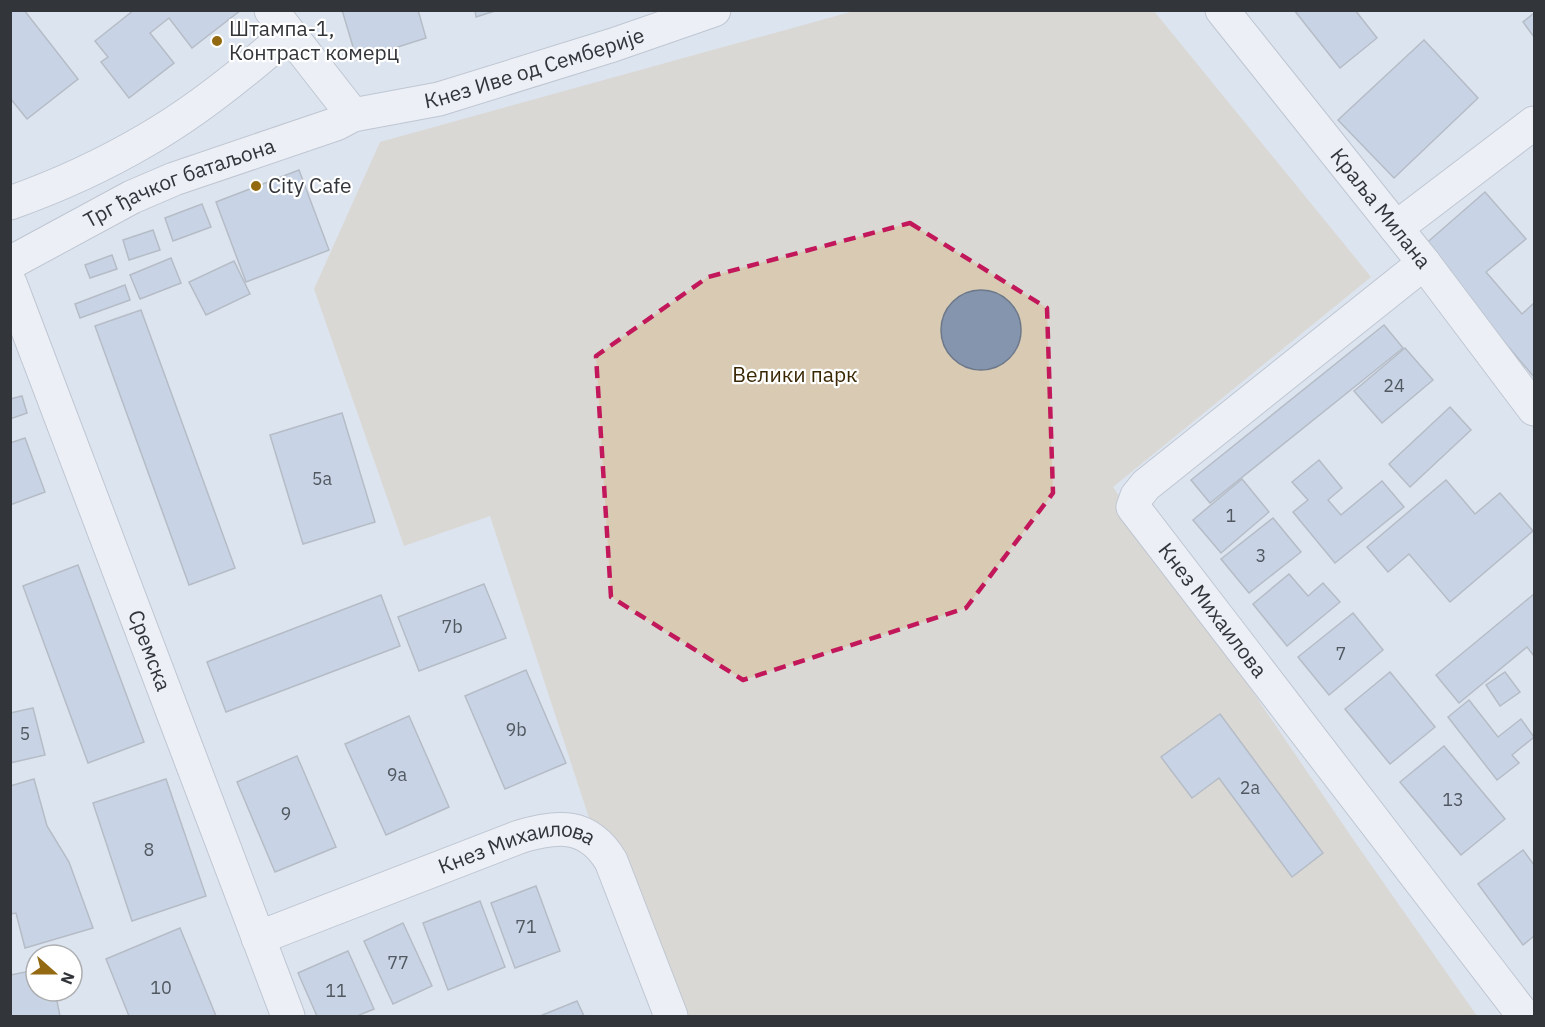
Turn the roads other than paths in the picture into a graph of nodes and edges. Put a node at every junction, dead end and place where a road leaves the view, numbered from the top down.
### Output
1 (714, 10) edge
2 (1222, 10) edge
3 (280, 22) edge
4 (353, 115) junction
5 (1534, 123) edge
6 (10, 203) edge
7 (1396, 228) junction
8 (10, 263) edge
9 (1424, 263) junction
10 (10, 283) edge
11 (1534, 410) edge
12 (258, 938) junction
13 (288, 1017) edge
14 (671, 1017) edge
15 (1524, 1017) edge

1 - 4 street, Кнез Иве од Семберије
2 - 7 street, Краља Милана
3 - 4 street
3 - 6 street
4 - 8 street, Трг ђачког батаљона
5 - 7 street
7 - 9 street, Краља Милана
9 - 11 street, Краља Милана
9 - 15 street, Кнез Михаилова
10 - 12 street, Сремска
12 - 13 street, Сремска
12 - 14 street, Кнез Михаилова

